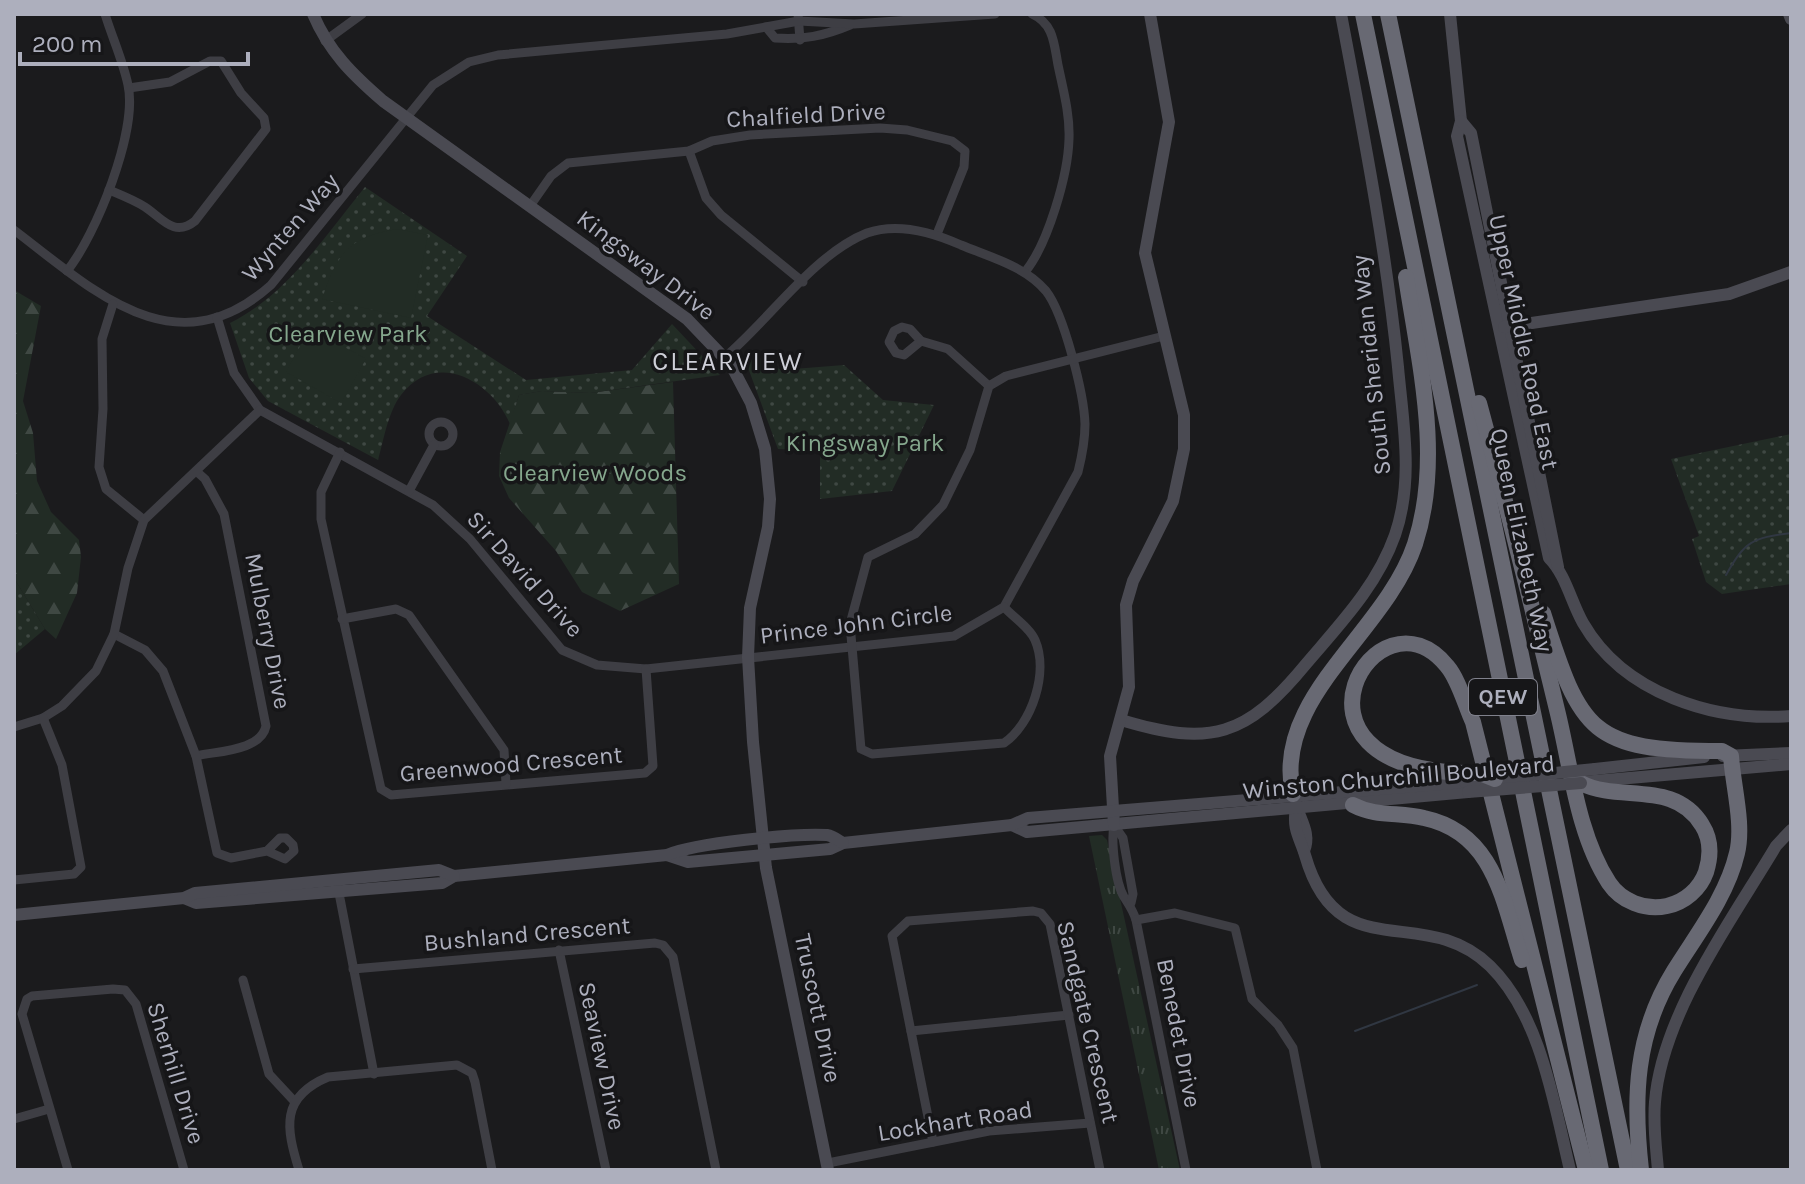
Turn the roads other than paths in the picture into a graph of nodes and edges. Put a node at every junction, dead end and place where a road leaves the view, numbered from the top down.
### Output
1 (105, 14) edge
2 (313, 14) edge
3 (362, 14) edge
4 (995, 14) edge
5 (1032, 14) edge
6 (1150, 14) edge
7 (1341, 14) edge
8 (1363, 14) edge
9 (1388, 14) edge
10 (1450, 14) edge
11 (798, 18) edge
12 (854, 24) junction
13 (766, 27) junction
14 (800, 40) junction
15 (325, 41) junction
16 (129, 88) junction
17 (407, 118) junction
18 (689, 151) junction
19 (109, 190) junction
20 (530, 206) junction
21 (1404, 224) junction
22 (14, 230) edge
23 (937, 234) junction
24 (67, 271) junction
25 (1025, 272) junction
26 (1791, 272) edge
27 (803, 282) junction
28 (113, 304) junction
29 (1450, 314) junction
30 (217, 317) junction
31 (1504, 327) junction
32 (1164, 336) junction
33 (921, 341) dead end
34 (725, 357) junction
35 (1071, 359) junction
36 (989, 386) junction
37 (260, 410) junction
38 (434, 445) dead end
39 (340, 452) junction
40 (196, 471) junction
41 (409, 491) junction
42 (1509, 512) junction
43 (144, 520) junction
44 (1004, 607) junction
45 (342, 619) junction
46 (114, 634) junction
47 (850, 649) junction
48 (748, 657) junction
49 (646, 669) junction
50 (1791, 716) edge
51 (43, 718) junction
52 (1121, 720) junction
53 (14, 727) edge
54 (1791, 753) edge
55 (196, 756) junction
56 (1731, 763) junction
57 (1791, 764) edge
58 (1495, 779) joint
59 (1593, 780) junction
60 (1466, 782) junction
61 (506, 784) junction
62 (1295, 802) junction
63 (1353, 805) junction
64 (1112, 810) junction
65 (1012, 825) junction
66 (1114, 825) junction
67 (1791, 830) edge
68 (763, 841) junction
69 (843, 843) junction
70 (267, 851) dead end
71 (667, 855) junction
72 (765, 855) junction
73 (454, 876) junction
74 (337, 878) junction
75 (14, 880) edge
76 (339, 893) junction
77 (184, 898) junction
78 (14, 915) edge
79 (1136, 920) junction
80 (559, 950) junction
81 (353, 969) junction
82 (243, 980) dead end
83 (1069, 1015) junction
84 (911, 1031) junction
85 (374, 1074) junction
86 (1560, 1079) junction
87 (295, 1102) junction
88 (49, 1109) junction
89 (14, 1119) edge
90 (1090, 1123) junction
91 (933, 1142) junction
92 (828, 1167) edge
93 (68, 1170) edge
94 (184, 1170) edge
95 (299, 1170) edge
96 (492, 1170) edge
97 (606, 1170) edge
98 (716, 1170) edge
99 (1100, 1170) edge
100 (1186, 1170) edge
101 (1317, 1170) edge
102 (1570, 1170) edge
103 (1586, 1170) edge
104 (1601, 1170) edge
105 (1628, 1170) edge
106 (1641, 1170) edge
107 (1658, 1170) edge

1 - 16 street
2 - 15 street, Kingsway Drive
3 - 15 street
4 - 12 street
5 - 25 street
6 - 32 street
7 - 52 street, South Sheridan Way
8 - 21 highway, Queen Elizabeth Way / QEW
9 - 29 highway, Queen Elizabeth Way / QEW
10 - 31 street, Upper Middle Road East
11 - 12 street, Wynten Way
11 - 13 street, Wynten Way
11 - 14 street
12 - 14 street
13 - 14 street
13 - 17 street, Wynten Way
15 - 17 street, Kingsway Drive
16 - 19 street
16 - 19 street
17 - 20 street, Kingsway Drive
17 - 30 street, Wynten Way
18 - 20 street, Chalfield Drive
18 - 23 street, Chalfield Drive
18 - 27 street
19 - 24 street
20 - 34 street, Kingsway Drive
21 - 62 highway
21 - 104 highway, Queen Elizabeth Way / QEW
22 - 24 street, Wynten Way
23 - 25 street
23 - 27 street
24 - 28 street, Wynten Way
25 - 35 street
26 - 31 street
27 - 34 street
28 - 30 street, Wynten Way
28 - 43 street
29 - 42 highway
29 - 105 highway, Queen Elizabeth Way / QEW
30 - 37 street, Sir David Drive
31 - 50 street, Upper Middle Road East
32 - 35 street
32 - 52 street
33 - 36 street
34 - 48 street, Kingsway Drive
35 - 36 street
35 - 44 street
36 - 47 street
37 - 39 street, Sir David Drive
37 - 40 street
38 - 41 street
39 - 41 street, Sir David Drive
39 - 45 street, Greenwood Crescent
40 - 43 street
40 - 55 street, Mulberry Drive
41 - 49 street, Sir David Drive
42 - 56 highway
42 - 59 highway
43 - 46 street
44 - 47 street, Prince John Circle
44 - 47 street
45 - 61 street
45 - 61 street, Greenwood Crescent
46 - 51 street
46 - 55 street
47 - 48 street, Prince John Circle
48 - 49 street, Sir David Drive
48 - 68 street, Kingsway Drive
49 - 61 street, Greenwood Crescent
51 - 53 street
51 - 75 street
52 - 64 street
54 - 56 street, Winston Churchill Boulevard
55 - 70 street
56 - 57 street, Winston Churchill Boulevard
56 - 59 street, Winston Churchill Boulevard
56 - 106 highway
58 - 59 street, Winston Churchill Boulevard, bridge
58 - 60 highway, bridge
59 - 60 street, Winston Churchill Boulevard, bridge
60 - 62 street, Winston Churchill Boulevard
60 - 63 street, Winston Churchill Boulevard
60 - 86 highway
62 - 63 street, Winston Churchill Boulevard
62 - 64 street, Winston Churchill Boulevard
62 - 66 street, Winston Churchill Boulevard
62 - 102 street
63 - 86 highway
64 - 65 street, Winston Churchill Boulevard
64 - 66 street
65 - 66 street, Winston Churchill Boulevard
65 - 69 street, Winston Churchill Boulevard
66 - 79 street, Benedet Drive
67 - 107 street
68 - 69 street, Winston Churchill Boulevard
68 - 71 street, Winston Churchill Boulevard
68 - 72 street, Truscott Drive
69 - 72 street, Winston Churchill Boulevard
71 - 72 street, Winston Churchill Boulevard
71 - 73 street, Winston Churchill Boulevard
72 - 92 street, Truscott Drive
73 - 74 street, Winston Churchill Boulevard
73 - 76 street, Winston Churchill Boulevard
74 - 76 street
74 - 77 street, Winston Churchill Boulevard
76 - 77 street, Winston Churchill Boulevard
76 - 81 street
77 - 78 street, Winston Churchill Boulevard
79 - 100 street, Benedet Drive
79 - 101 street
80 - 81 street, Bushland Crescent
80 - 97 street, Seaview Drive
80 - 98 street, Bushland Crescent
81 - 85 street
82 - 87 street
83 - 84 street
83 - 84 street, Sandgate Crescent
83 - 90 street, Sandgate Crescent
84 - 91 street, Sandgate Crescent
85 - 87 street
85 - 96 street
86 - 103 highway
87 - 95 street
88 - 89 street
88 - 93 street
88 - 94 street, Sherhill Drive
90 - 91 street, Lockhart Road
90 - 99 street, Sandgate Crescent
91 - 92 street, Lockhart Road

